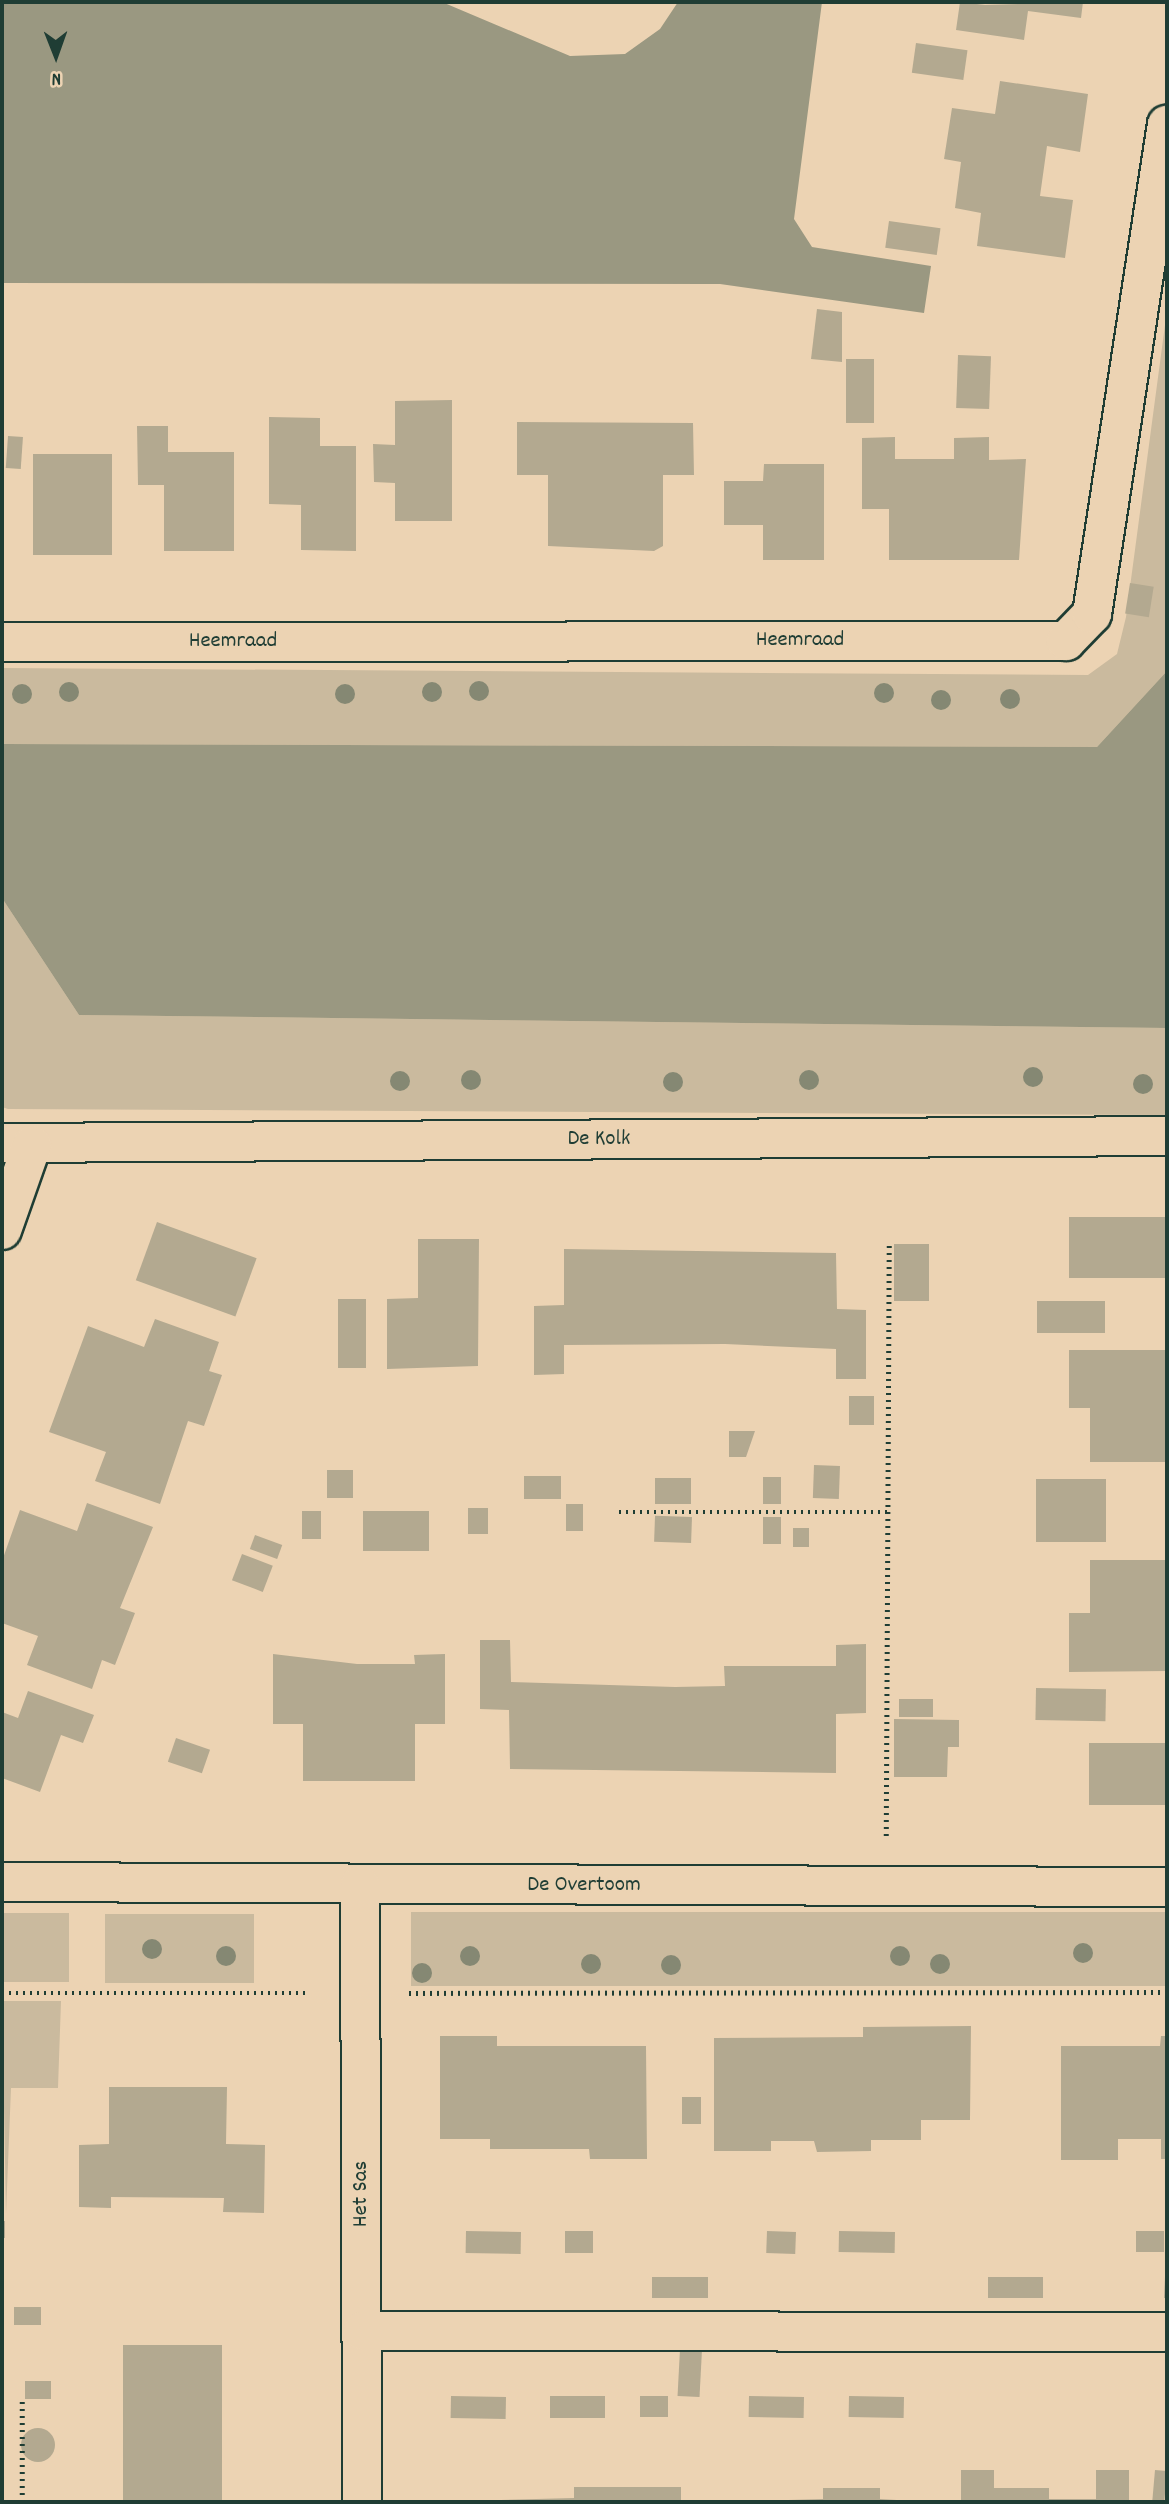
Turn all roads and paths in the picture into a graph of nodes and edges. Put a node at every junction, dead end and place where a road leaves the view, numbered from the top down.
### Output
1 (1167, 125) edge
2 (2, 642) edge
3 (1167, 1136) edge
4 (17, 1144) edge
5 (2, 1230) edge
6 (889, 1245) dead end
7 (619, 1512) dead end
8 (888, 1513) junction
9 (2, 1882) edge
10 (360, 1885) junction
11 (886, 1886) junction
12 (1167, 1887) edge
13 (1167, 1992) edge
14 (2, 1993) edge
15 (361, 1993) junction
16 (363, 2331) junction
17 (1164, 2332) dead end
18 (22, 2401) dead end
19 (22, 2502) edge
20 (362, 2502) edge

1 - 2 street, Heemraad
3 - 4 street, De Kolk
4 - 5 street, De Kolk
6 - 8 path
7 - 8 path
8 - 11 path
9 - 10 street, De Overtoom
10 - 11 street, De Overtoom
10 - 15 street, Het Sas
11 - 12 street, De Overtoom
13 - 15 path
14 - 15 path
15 - 16 street, Het Sas
16 - 17 street
16 - 20 street, Het Sas
18 - 19 path

